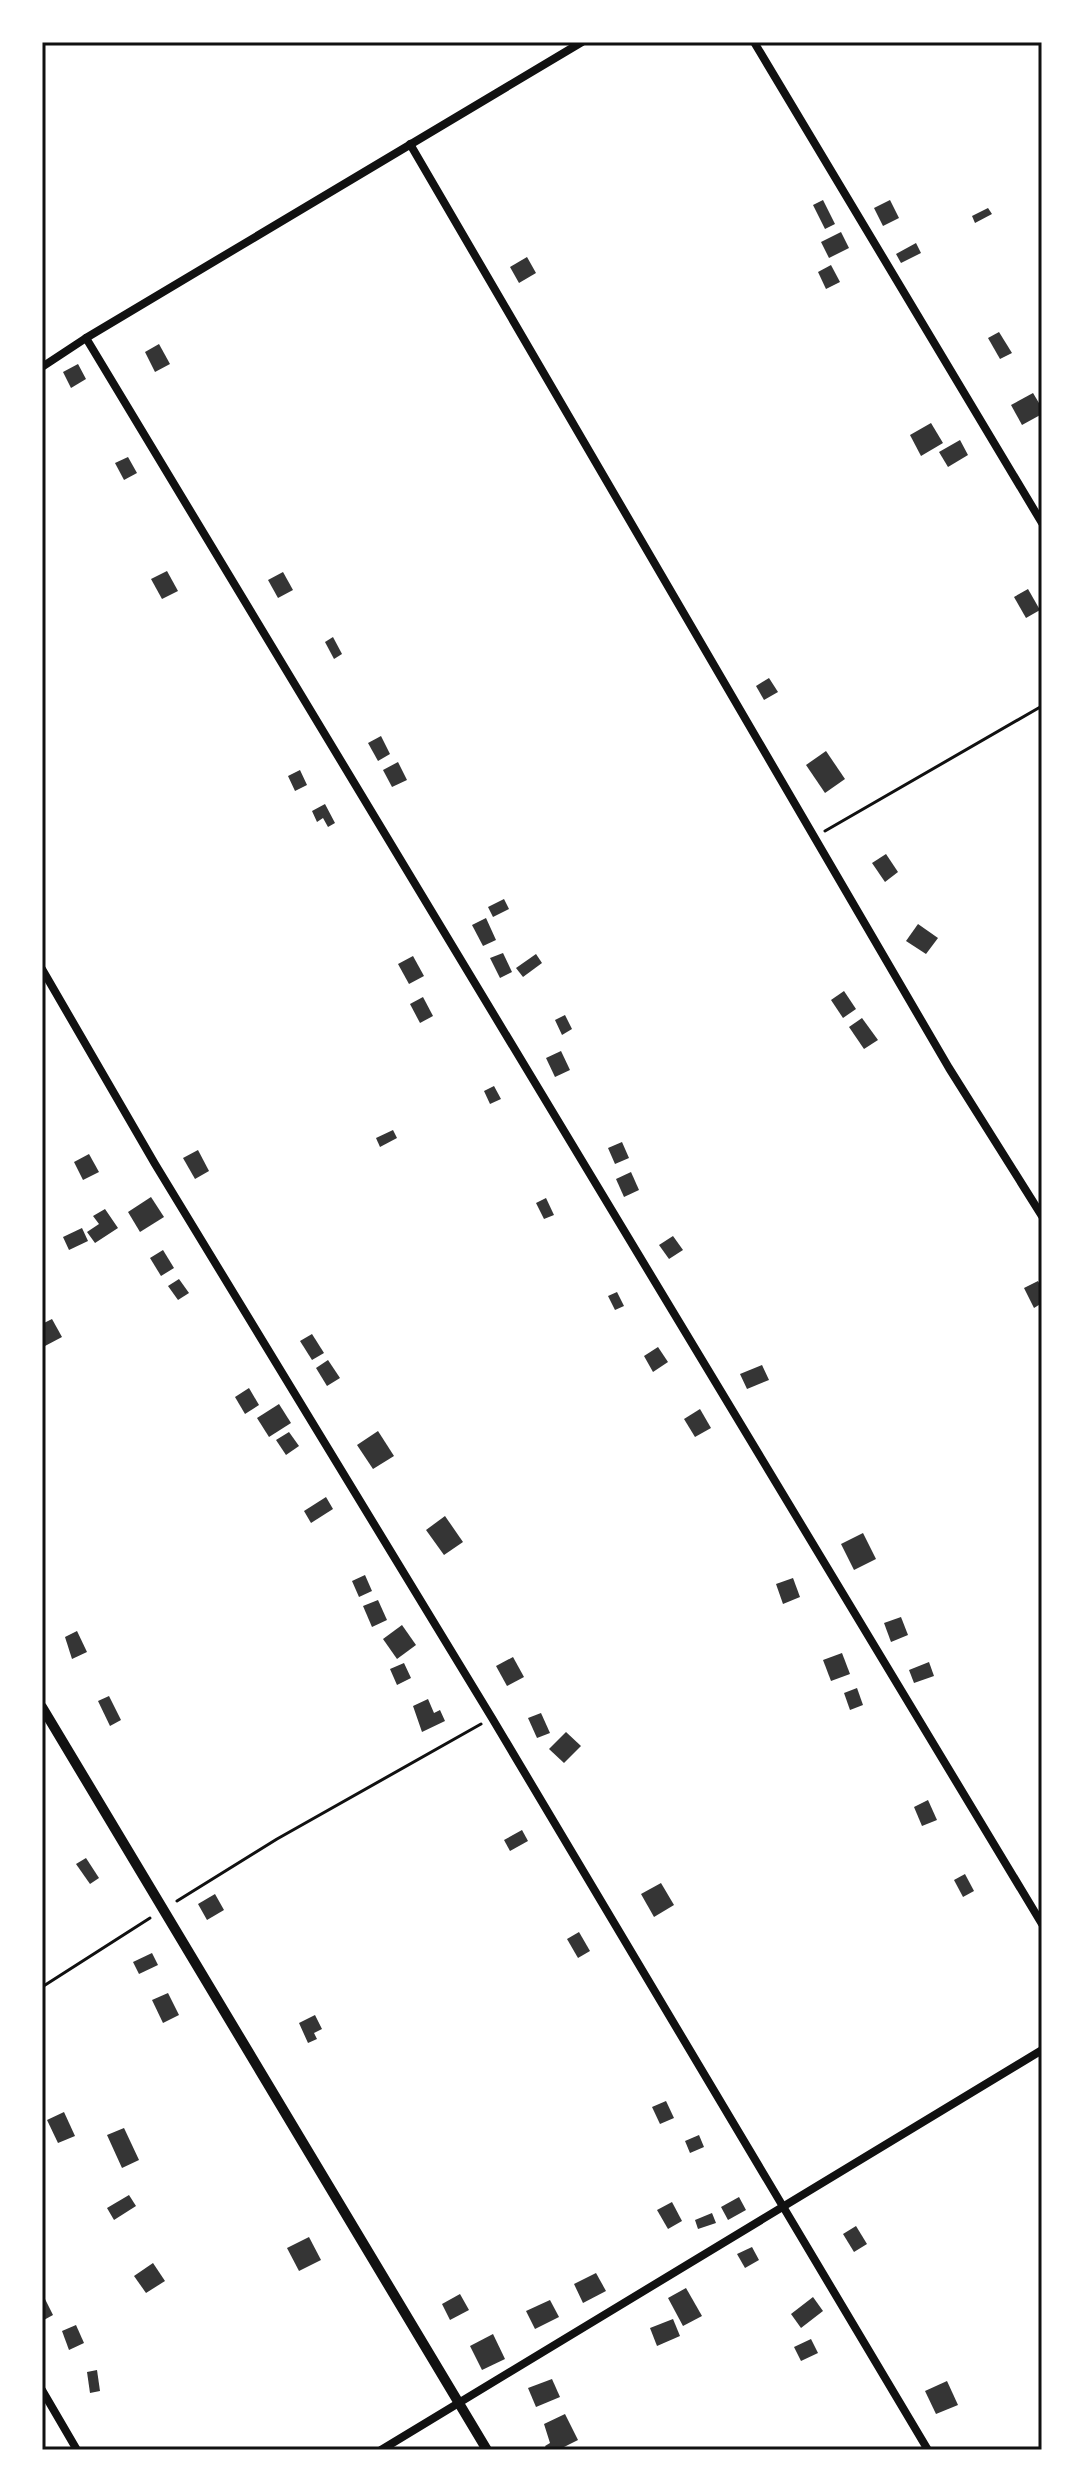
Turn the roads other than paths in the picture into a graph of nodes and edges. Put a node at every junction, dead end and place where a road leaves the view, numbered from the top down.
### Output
1 (582, 42) edge
2 (754, 42) edge
3 (410, 144) junction
4 (86, 338) junction
5 (42, 367) edge
6 (1042, 523) edge
7 (42, 969) edge
8 (1042, 1216) edge
9 (42, 1707) edge
10 (1042, 1924) edge
11 (1042, 2050) edge
12 (783, 2209) junction
13 (42, 2390) edge
14 (459, 2404) junction
15 (77, 2450) edge
16 (381, 2450) edge
17 (487, 2450) edge
18 (928, 2450) edge

1 - 3 street
2 - 6 street
3 - 4 street
3 - 8 street
4 - 5 street
4 - 10 street
7 - 12 street
9 - 14 street
11 - 12 street
12 - 14 street
12 - 18 street
13 - 15 street
14 - 16 street
14 - 17 street

